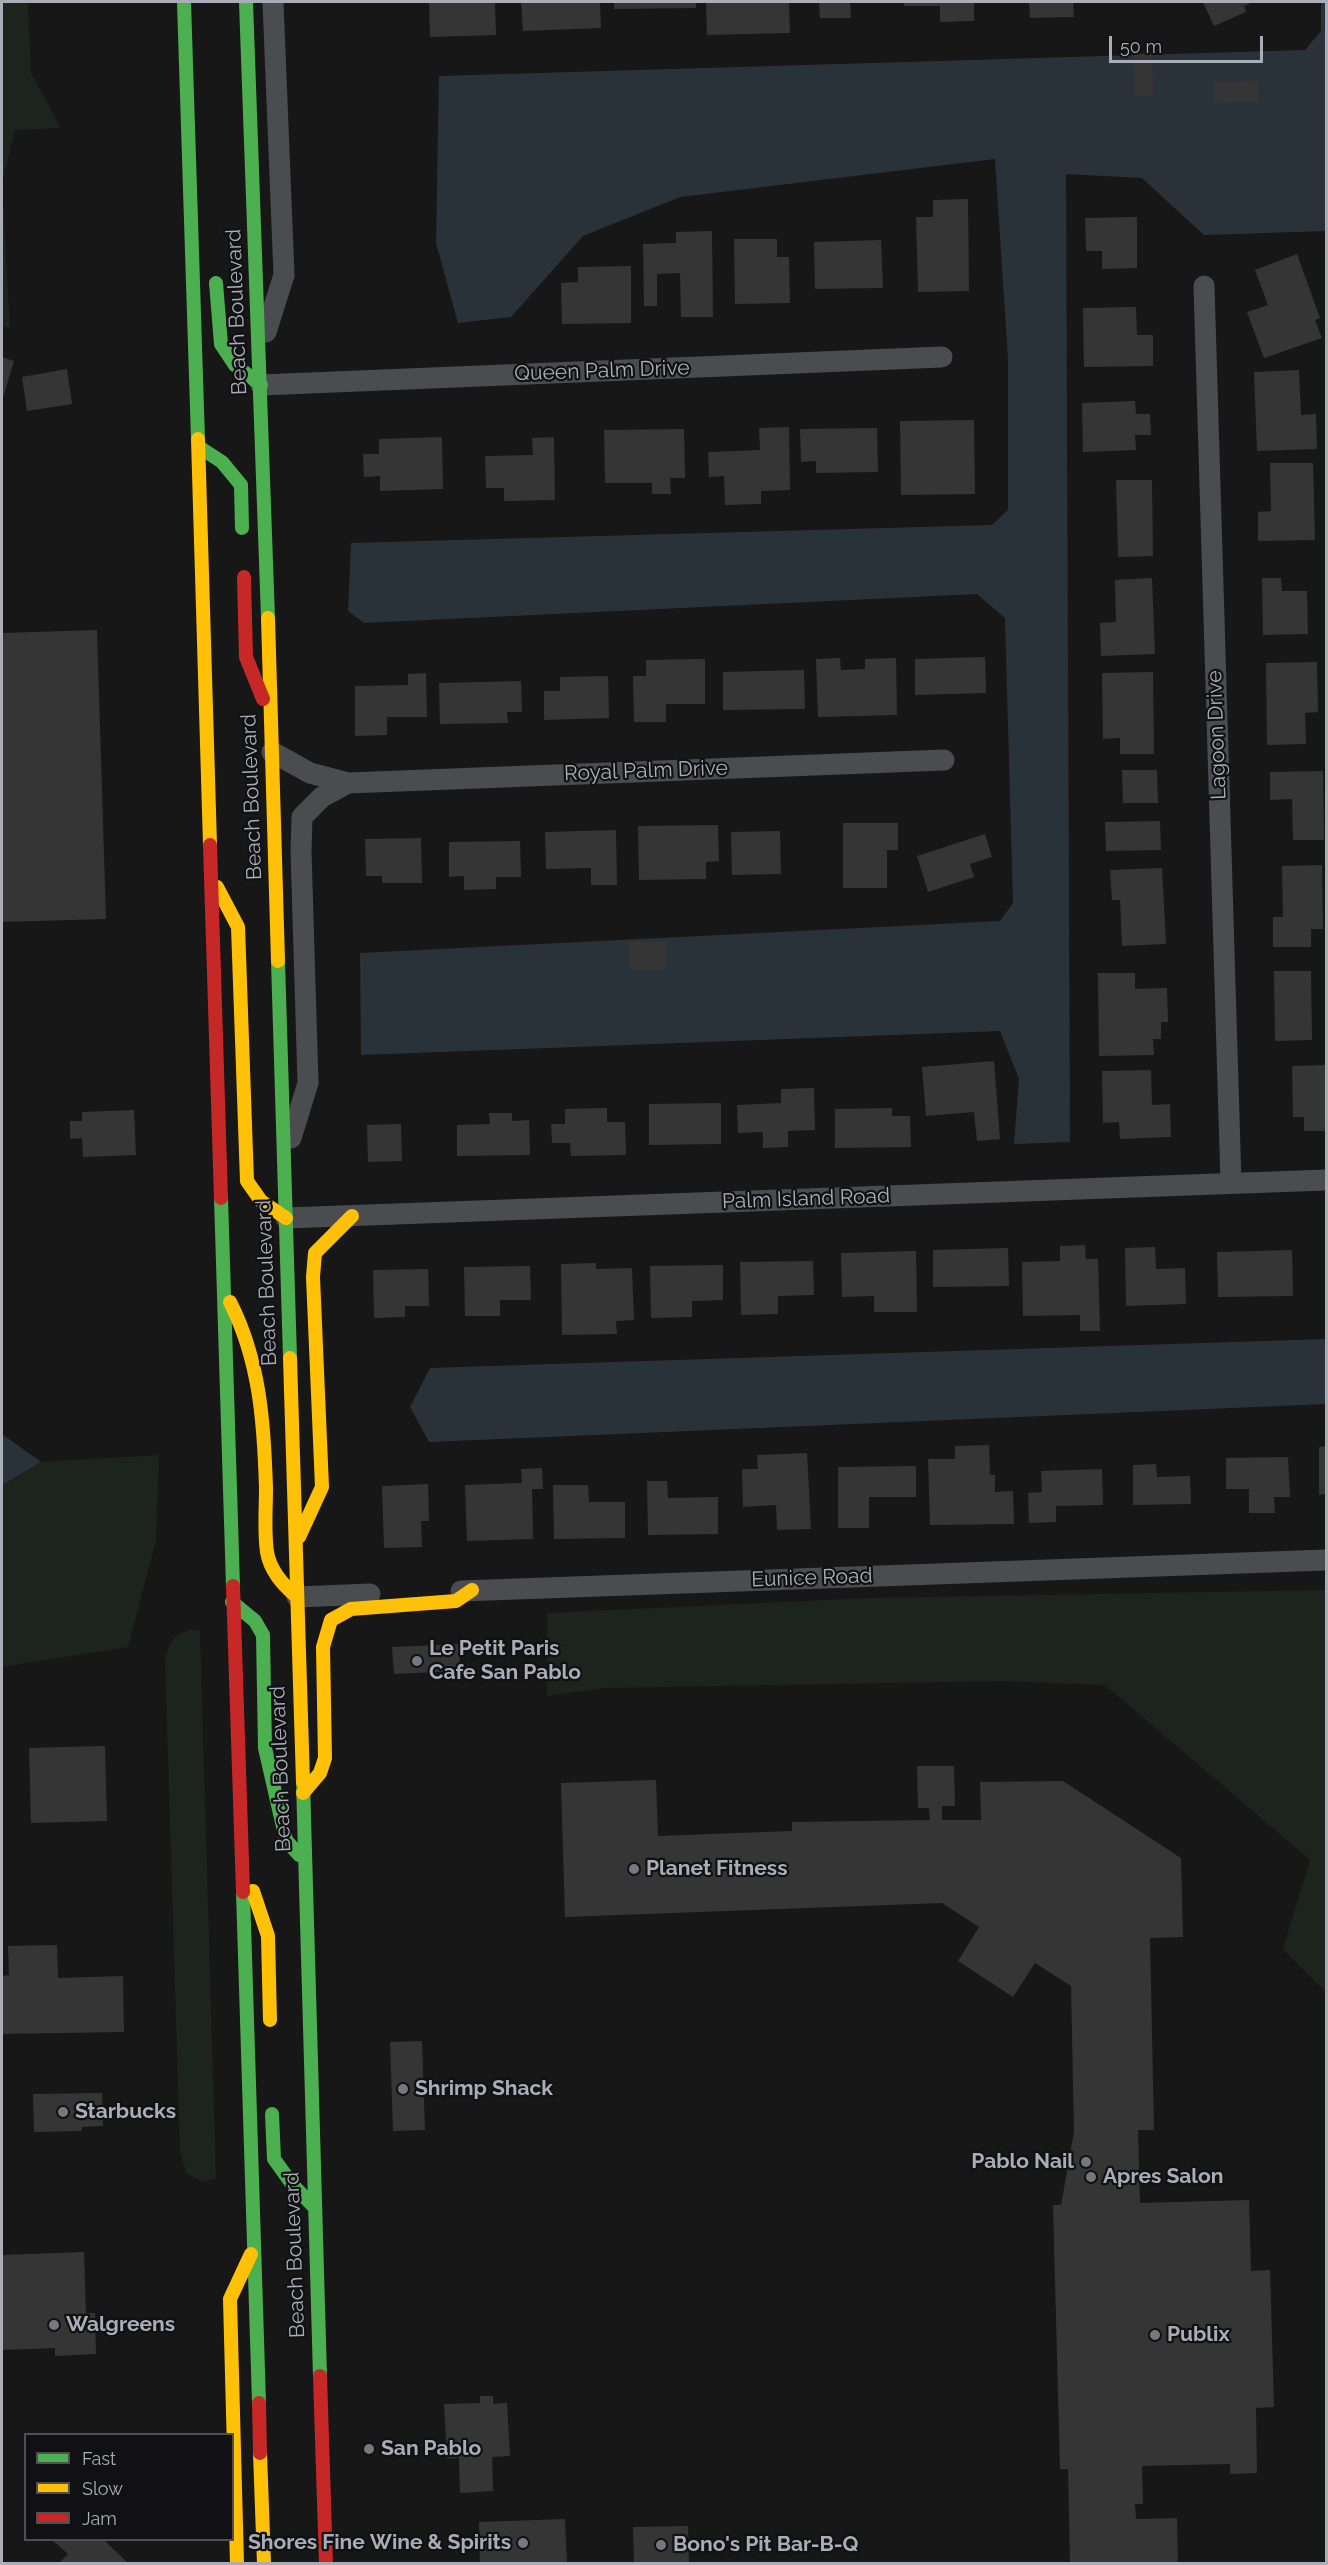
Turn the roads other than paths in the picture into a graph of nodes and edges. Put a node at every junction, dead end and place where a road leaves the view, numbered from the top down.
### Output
1 (184, 2) edge
2 (246, 2) edge
3 (273, 2) edge
4 (185, 24) junction
5 (201, 65) dead end
6 (216, 272) dead end
7 (1204, 286) dead end
8 (260, 353) junction
9 (942, 357) dead end
10 (261, 385) junction
11 (199, 447) junction
12 (243, 542) dead end
13 (243, 565) dead end
14 (271, 717) junction
15 (272, 752) junction
16 (944, 760) dead end
17 (348, 783) junction
18 (212, 877) junction
19 (284, 1162) junction
20 (1326, 1180) edge
21 (1231, 1183) junction
22 (352, 1216) junction
23 (286, 1218) junction
24 (224, 1293) junction
25 (295, 1544) junction
26 (1326, 1560) edge
27 (472, 1590) junction
28 (297, 1597) junction
29 (232, 1602) junction
30 (303, 1792) junction
31 (304, 1860) junction
32 (243, 1861) junction
33 (270, 2029) dead end
34 (272, 2099) dead end
35 (315, 2208) junction
36 (254, 2247) junction
37 (234, 2433) edge
38 (234, 2450) edge
39 (237, 2564) edge
40 (264, 2564) edge
41 (326, 2564) edge

1 - 4 main road
2 - 8 main road, Beach Boulevard
3 - 8 street
4 - 5 main road
4 - 11 main road
6 - 10 main road
7 - 21 street, Lagoon Drive
8 - 10 main road, Beach Boulevard
9 - 10 street, Queen Palm Drive
10 - 14 main road, Beach Boulevard
11 - 12 main road
11 - 18 main road
13 - 14 main road
14 - 15 main road, Beach Boulevard
15 - 17 street, Royal Palm Drive
15 - 19 main road, Beach Boulevard
16 - 17 street, Royal Palm Drive
17 - 19 street, Royal Palm Drive
18 - 23 main road
18 - 24 main road
19 - 23 main road, Beach Boulevard
20 - 21 street, Palm Island Road
21 - 22 street, Palm Island Road
22 - 23 street, Palm Island Road
22 - 25 main road
23 - 25 main road, Beach Boulevard
24 - 28 main road
24 - 29 main road
25 - 28 main road, Beach Boulevard
26 - 27 street, Eunice Road
27 - 28 street, Eunice Road
27 - 30 main road
28 - 30 main road, Beach Boulevard
29 - 31 main road
29 - 32 main road
30 - 31 main road, Beach Boulevard
31 - 35 main road, Beach Boulevard
32 - 33 main road
32 - 36 main road
34 - 35 main road
35 - 41 main road, Beach Boulevard
36 - 37 main road
36 - 40 main road
38 - 39 main road

